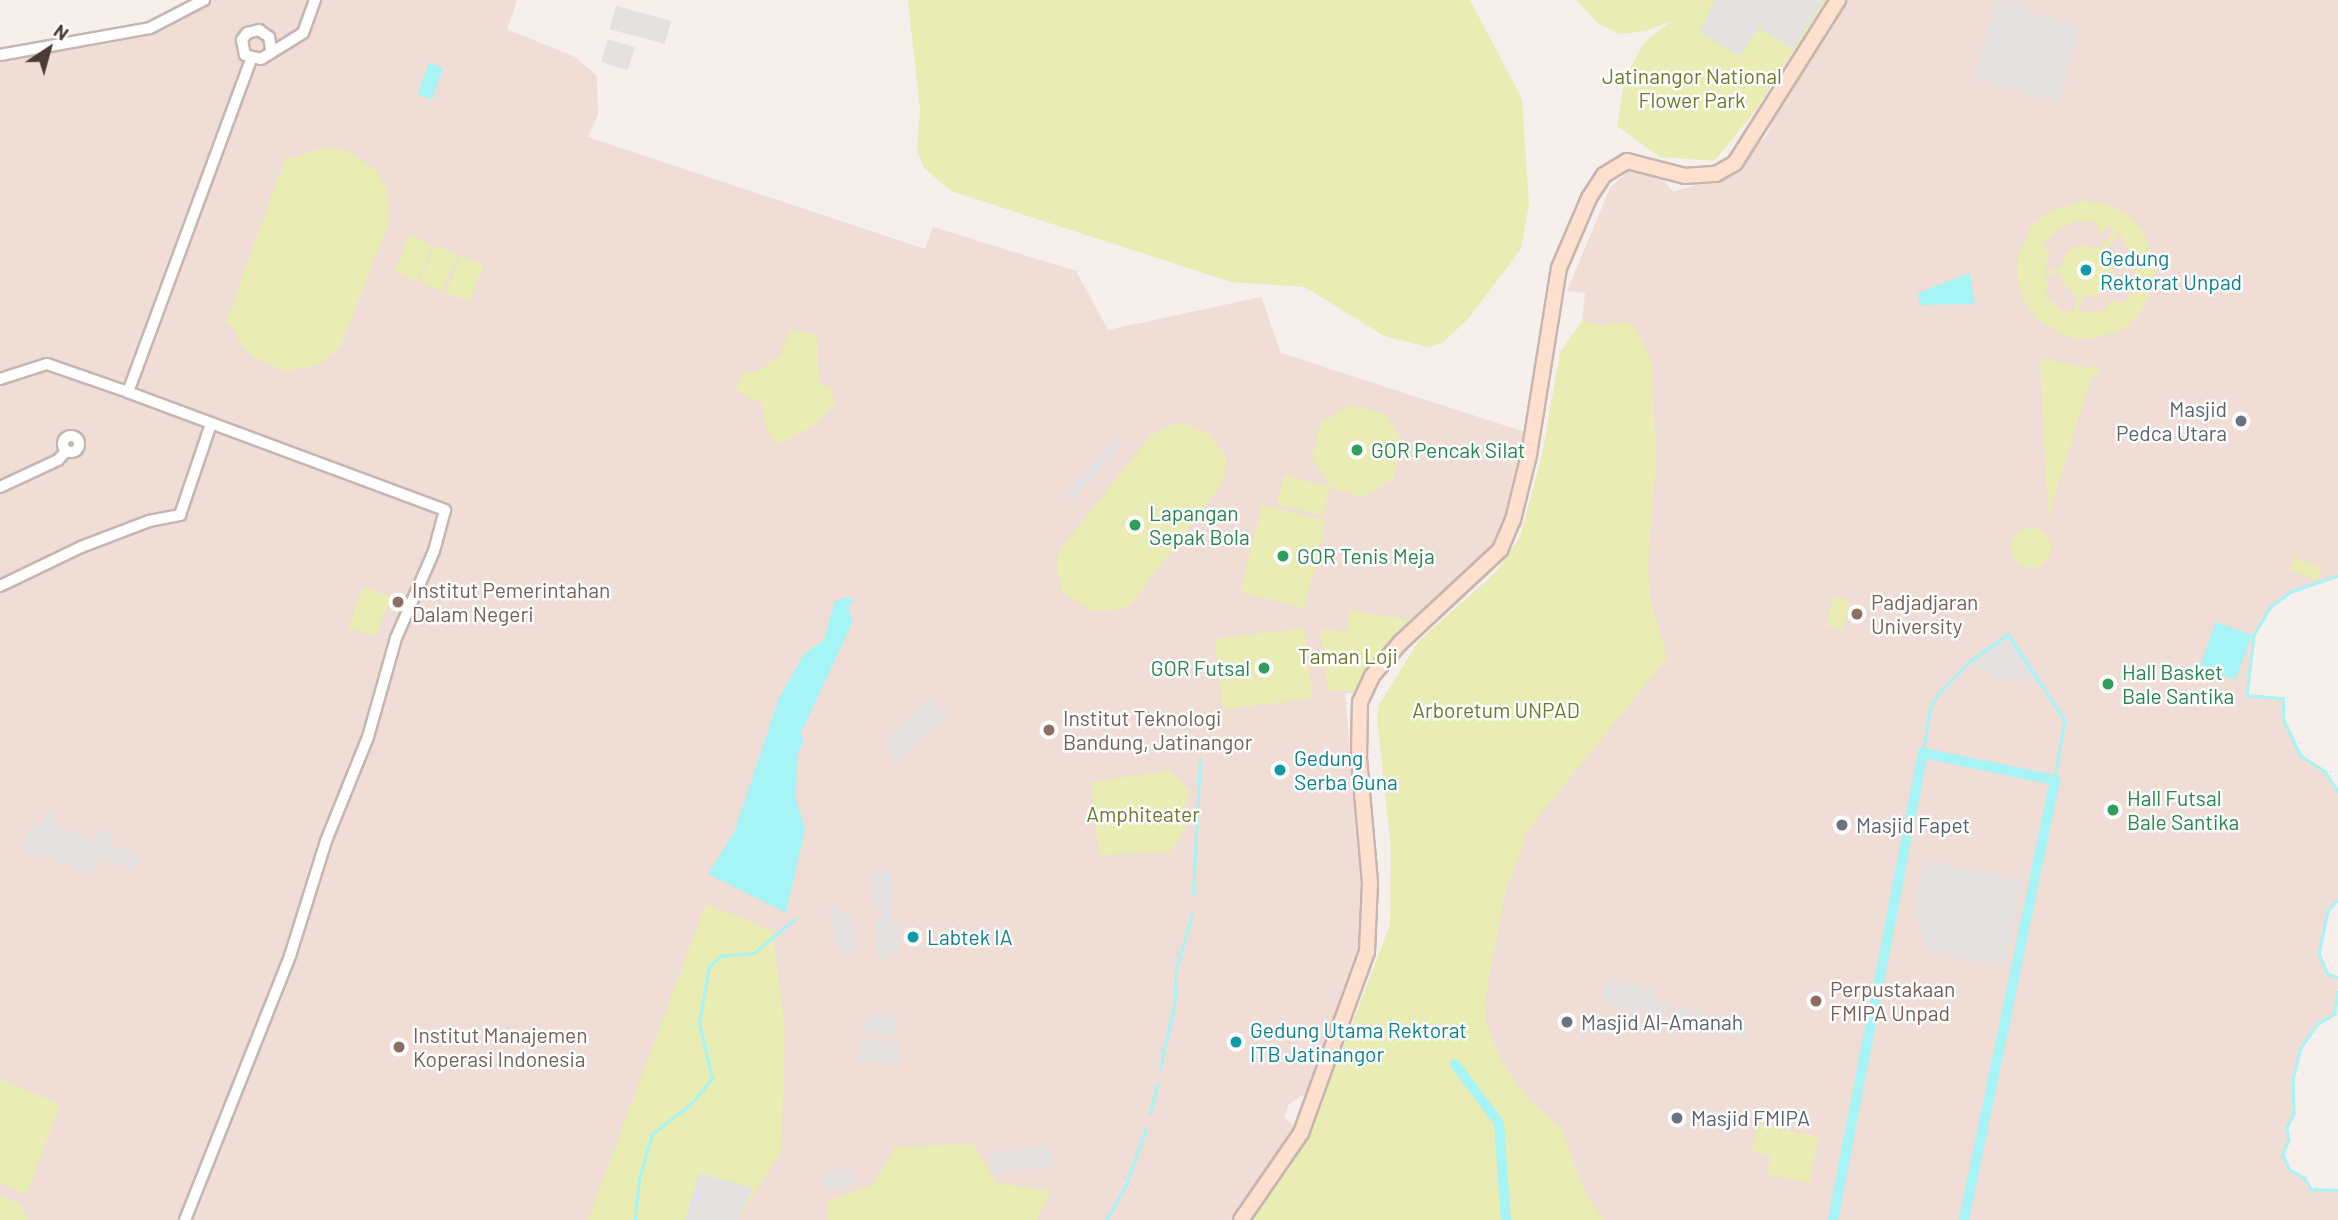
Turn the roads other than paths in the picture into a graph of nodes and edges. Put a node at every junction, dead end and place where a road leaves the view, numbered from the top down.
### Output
1 (204, 0) edge
2 (315, 0) edge
3 (1838, 0) edge
4 (271, 49) junction
5 (0, 55) edge
6 (251, 59) junction
7 (0, 379) edge
8 (128, 392) junction
9 (211, 424) junction
10 (66, 451) dead end
11 (0, 487) edge
12 (0, 586) edge
13 (185, 1220) edge
14 (1241, 1220) edge

1 - 5 street
2 - 4 street
3 - 14 main road
4 - 6 street
4 - 6 street
6 - 8 street
7 - 8 street
8 - 9 street
9 - 12 street
9 - 13 street
10 - 11 street

